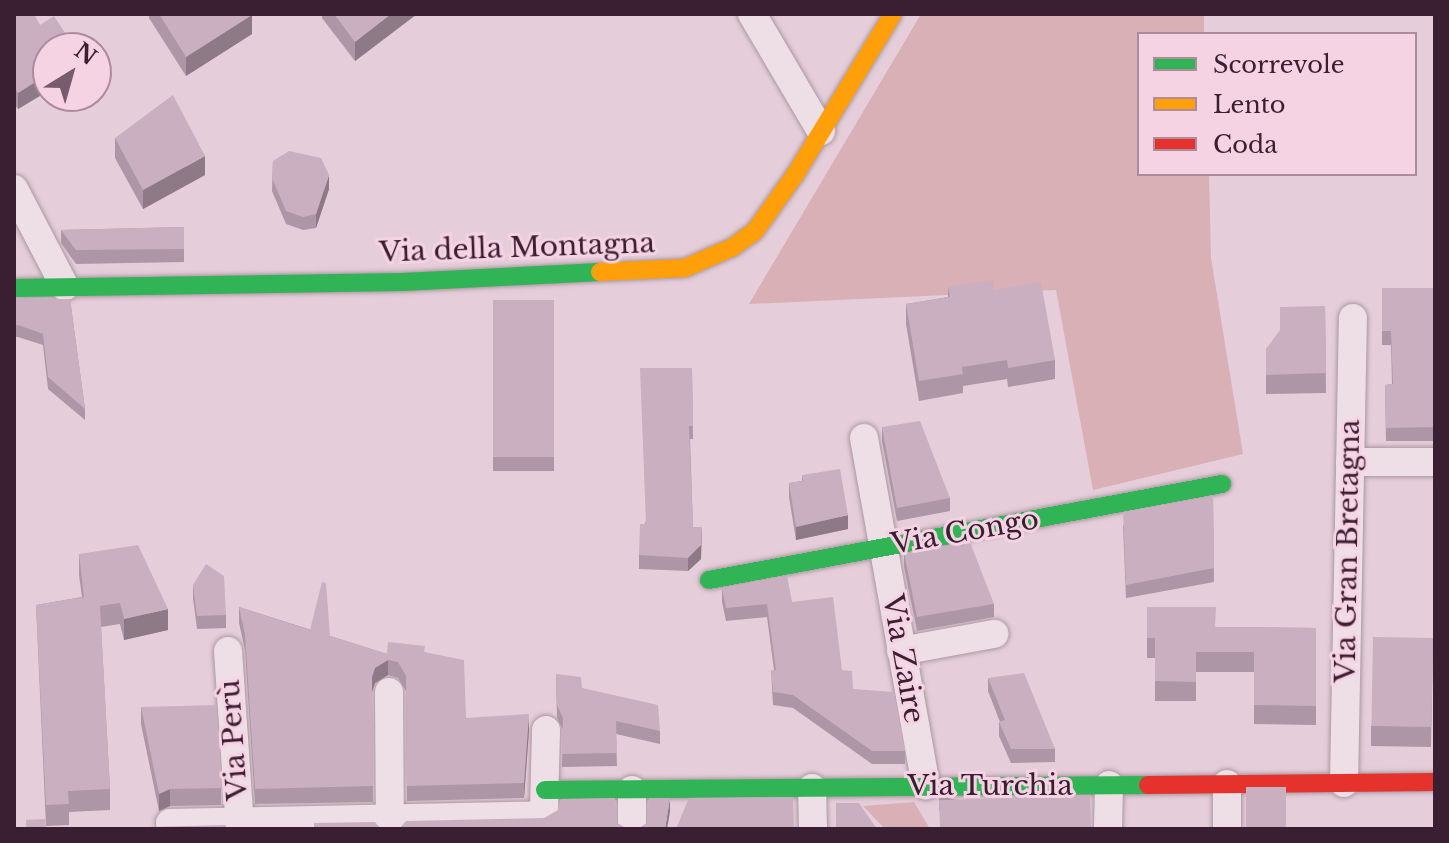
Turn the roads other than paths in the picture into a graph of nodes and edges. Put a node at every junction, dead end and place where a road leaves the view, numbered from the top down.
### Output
1 (752, 14) edge
2 (893, 14) edge
3 (821, 131) junction
4 (14, 189) edge
5 (65, 287) junction
6 (14, 288) edge
7 (1353, 318) dead end
8 (864, 438) dead end
9 (1350, 462) junction
10 (1435, 462) edge
11 (1222, 484) dead end
12 (885, 547) junction
13 (709, 580) dead end
14 (994, 634) dead end
15 (228, 651) dead end
16 (901, 651) junction
17 (389, 692) dead end
18 (546, 730) dead end
19 (1435, 782) edge
20 (1344, 783) junction
21 (1227, 784) junction
22 (1109, 785) junction
23 (926, 786) junction
24 (812, 788) junction
25 (632, 790) junction
26 (544, 811) edge
27 (170, 823) edge
28 (390, 824) edge
29 (240, 825) edge
30 (632, 829) edge
31 (813, 829) edge
32 (1108, 829) edge
33 (1227, 829) edge

1 - 3 street
2 - 3 street, Via della Montagna
3 - 5 street, Via della Montagna
4 - 5 street
5 - 6 street, Via della Montagna
7 - 9 street, Via Gran Bretagna
8 - 12 street, Via Zaire
9 - 10 street
9 - 20 street, Via Gran Bretagna
11 - 12 street, Via Congo
12 - 13 street, Via Congo
12 - 16 street, Via Zaire
14 - 16 street
15 - 29 street, Via Perù
16 - 23 street, Via Zaire
17 - 28 street
18 - 26 street
19 - 20 street, Via Turchia
20 - 21 street, Via Turchia
21 - 22 street, Via Turchia
21 - 33 street
22 - 23 street, Via Turchia
22 - 32 street
23 - 24 street, Via Turchia
24 - 25 street, Via Turchia
24 - 31 street
25 - 26 street, Via Turchia
25 - 30 street
26 - 28 street, Via Turchia
27 - 29 street, Via Turchia
28 - 29 street, Via Turchia

